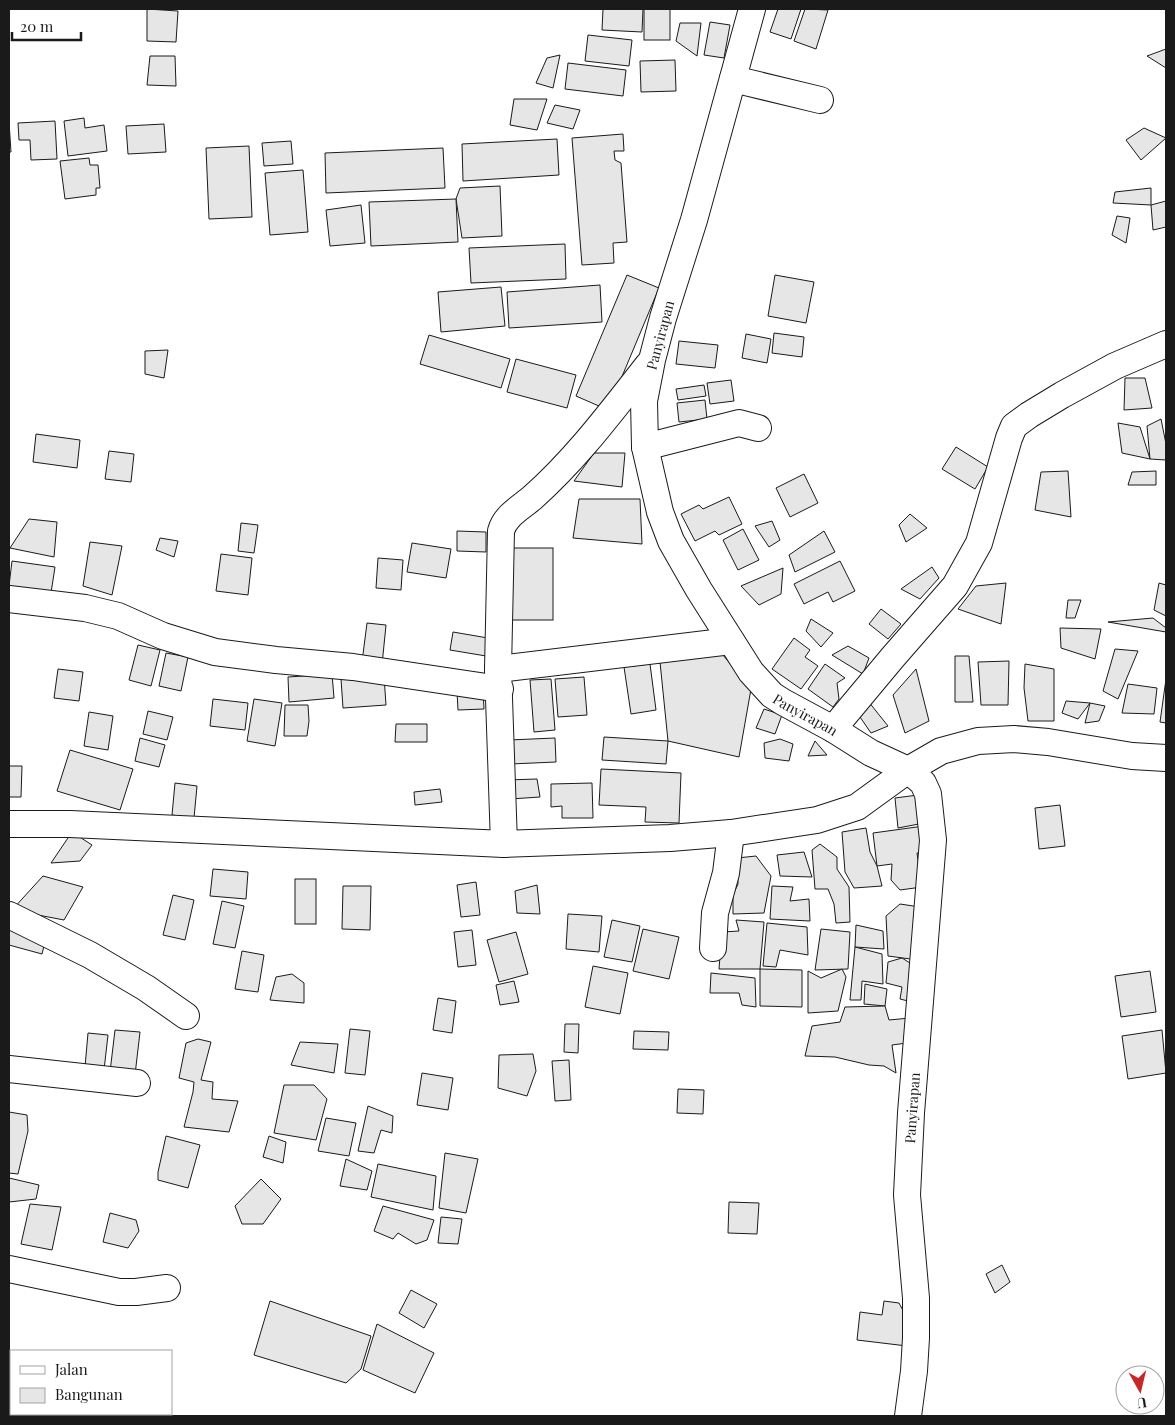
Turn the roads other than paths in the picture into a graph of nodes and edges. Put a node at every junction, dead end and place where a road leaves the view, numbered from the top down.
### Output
1 (752, 9) edge
2 (732, 79) junction
3 (820, 100) dead end
4 (1166, 344) edge
5 (652, 360) junction
6 (758, 428) dead end
7 (645, 447) junction
8 (9, 599) edge
9 (731, 640) junction
10 (499, 679) junction
11 (833, 729) junction
12 (1166, 758) edge
13 (908, 770) junction
14 (9, 824) edge
15 (731, 833) junction
16 (504, 844) junction
17 (9, 915) edge
18 (713, 948) dead end
19 (186, 1016) dead end
20 (9, 1069) edge
21 (137, 1083) dead end
22 (9, 1269) edge
23 (167, 1288) dead end
24 (908, 1416) edge

1 - 2 street, Panyirapan
2 - 3 street
2 - 5 street, Panyirapan
4 - 11 street
5 - 7 street, Panyirapan
5 - 10 street
6 - 7 street
7 - 9 street, Panyirapan
8 - 10 street
9 - 10 street
9 - 11 street, Panyirapan
10 - 16 street
11 - 13 street, Panyirapan
12 - 13 street
13 - 15 street
13 - 24 street, Panyirapan
14 - 16 street
15 - 16 street
15 - 18 street
17 - 19 street
20 - 21 street
22 - 23 street

